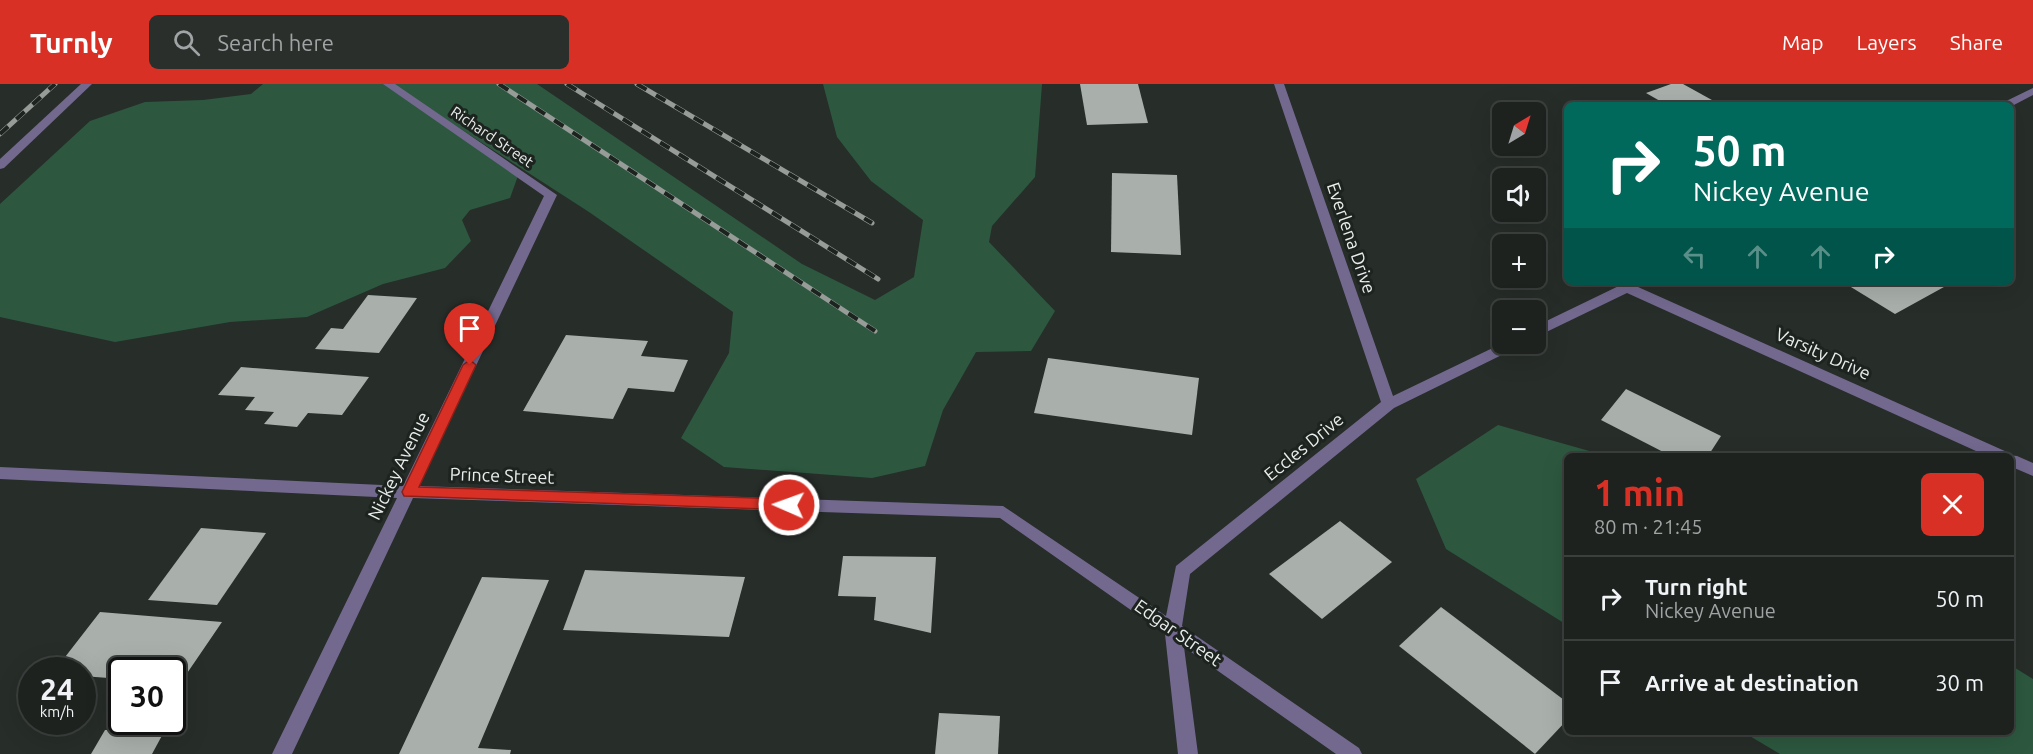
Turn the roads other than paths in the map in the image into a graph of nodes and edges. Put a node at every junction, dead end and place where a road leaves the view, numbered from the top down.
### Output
1 (87, 84) edge
2 (387, 84) edge
3 (1279, 84) edge
4 (2033, 91) edge
5 (2010, 102) edge
6 (0, 165) edge
7 (550, 195) joint
8 (1633, 285) edge
9 (1546, 327) edge
10 (1492, 354) edge
11 (1389, 404) junction
12 (1996, 453) edge
13 (2014, 461) edge
14 (2033, 470) edge
15 (0, 473) edge
16 (409, 492) junction
17 (1003, 512) joint
18 (1173, 629) junction
19 (282, 754) edge
20 (1188, 754) edge
21 (1352, 754) edge

1 - 6 street
2 - 7 street, Richard Street
3 - 11 street, Everlena Drive
4 - 5 street
7 - 16 street, Nickey Avenue
8 - 9 street
8 - 12 street, Varsity Drive
10 - 11 street, Eccles Drive
11 - 18 street, Eccles Drive
13 - 14 street
15 - 16 street, Prince Street
16 - 17 street, Prince Street
16 - 19 street, Nickey Avenue
17 - 18 street, Edgar Street
18 - 20 street, Eccles Drive
18 - 21 street, Edgar Street

